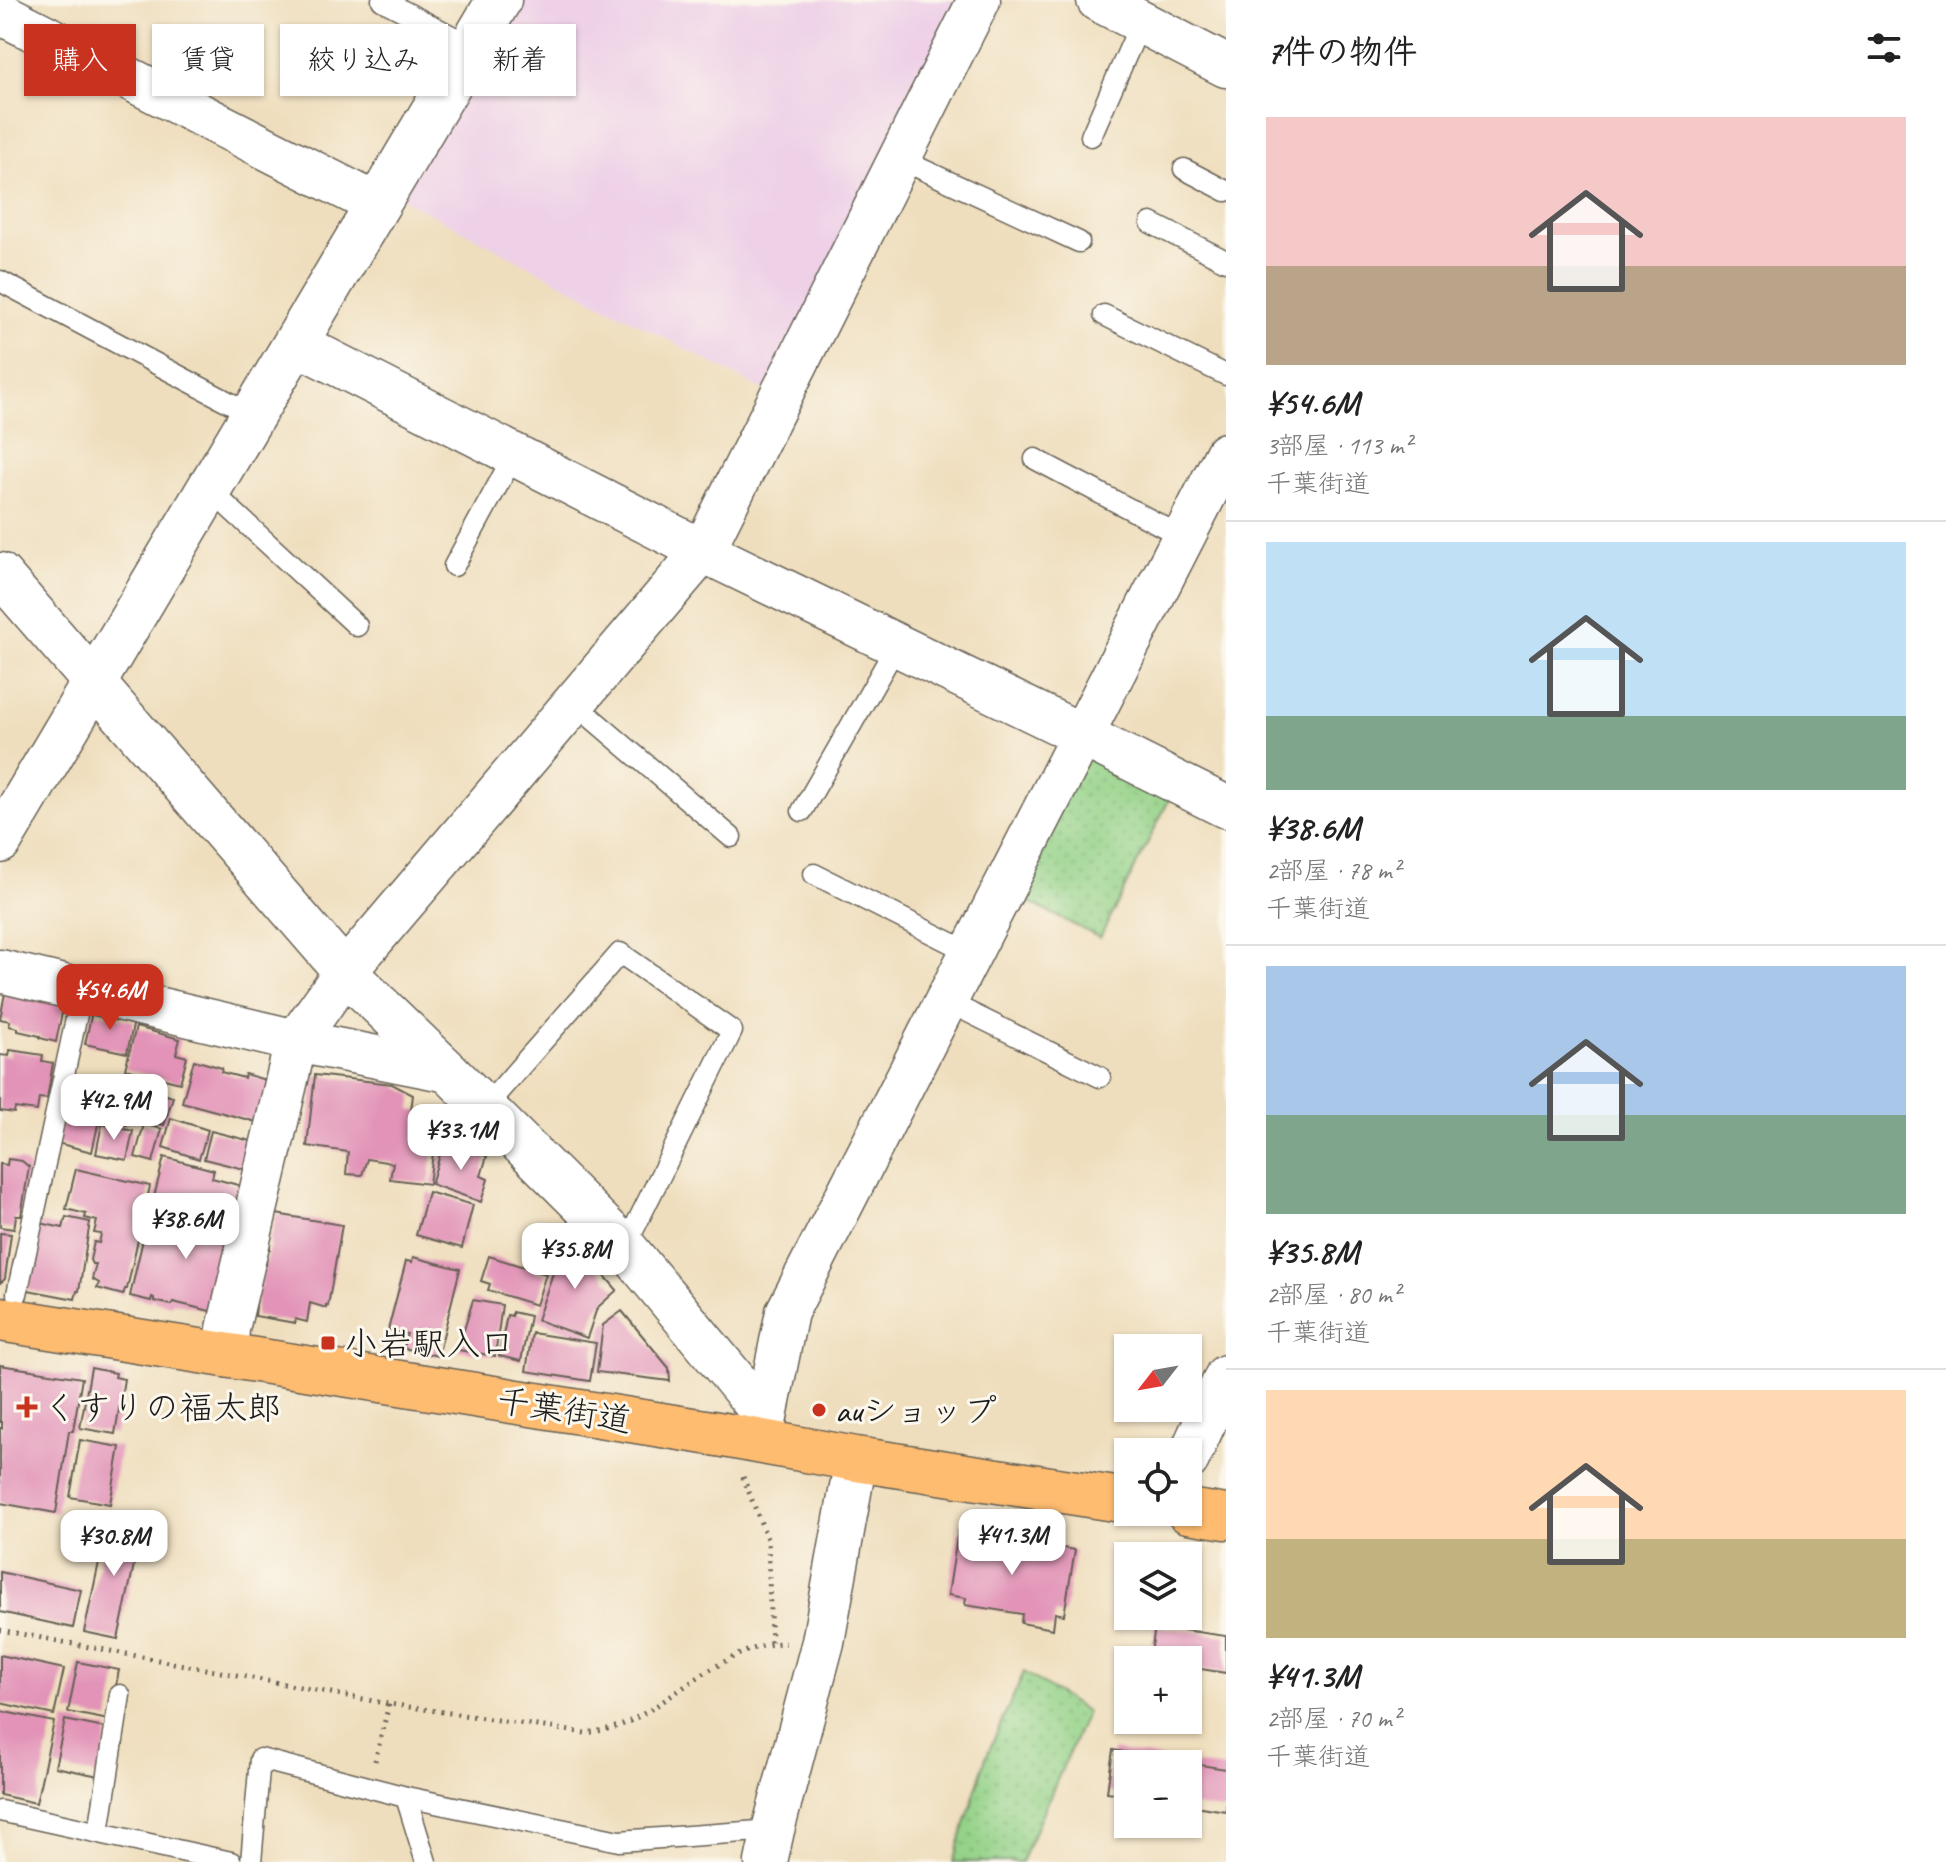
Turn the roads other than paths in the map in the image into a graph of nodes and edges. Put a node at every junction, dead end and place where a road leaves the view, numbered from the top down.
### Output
1 (382, 0) edge
2 (499, 0) edge
3 (979, 0) edge
4 (1098, 0) edge
5 (0, 13) edge
6 (1141, 22) junction
7 (484, 24) edge
8 (464, 42) edge
9 (464, 58) edge
10 (1226, 66) edge
11 (1091, 136) dead end
12 (900, 159) junction
13 (1184, 169) dead end
14 (1226, 191) edge
15 (378, 205) junction
16 (1151, 223) dead end
17 (1079, 242) dead end
18 (1226, 261) edge
19 (0, 281) edge
20 (1104, 315) dead end
21 (295, 343) junction
22 (1226, 375) edge
23 (253, 415) junction
24 (514, 455) junction
25 (1035, 459) dead end
26 (1222, 471) edge
27 (209, 489) junction
28 (1183, 537) junction
29 (703, 551) junction
30 (454, 566) dead end
31 (0, 574) edge
32 (357, 626) dead end
33 (897, 645) junction
34 (95, 683) junction
35 (574, 703) junction
36 (1082, 735) junction
37 (1226, 807) edge
38 (802, 811) dead end
39 (731, 837) dead end
40 (0, 841) edge
41 (814, 874) dead end
42 (971, 953) junction
43 (0, 971) edge
44 (345, 972) junction
45 (82, 991) junction
46 (946, 1001) junction
47 (296, 1041) junction
48 (448, 1071) junction
49 (1100, 1077) dead end
50 (485, 1107) junction
51 (625, 1247) junction
52 (8, 1306) edge
53 (226, 1356) junction
54 (1226, 1376) edge
55 (1198, 1438) edge
56 (756, 1443) junction
57 (856, 1459) junction
58 (1114, 1499) edge
59 (1202, 1513) edge
60 (1226, 1517) edge
61 (120, 1695) dead end
62 (406, 1797) junction
63 (0, 1811) edge
64 (99, 1832) junction
65 (770, 1846) edge
66 (142, 1852) edge
67 (231, 1862) edge
68 (251, 1862) edge
69 (426, 1862) edge

1 - 8 lane
2 - 7 street
3 - 12 street
4 - 6 street
5 - 15 street
6 - 10 street
6 - 11 lane
9 - 15 street
12 - 17 lane
12 - 29 street
13 - 14 lane
15 - 21 street
16 - 18 lane
19 - 23 lane
20 - 22 lane
21 - 23 street
21 - 24 street
23 - 27 street
24 - 29 street
24 - 30 lane
25 - 28 lane
26 - 28 street
27 - 32 lane
27 - 34 street
28 - 36 street
29 - 33 street
29 - 35 street
31 - 34 street
33 - 36 street
33 - 38 lane
34 - 40 street
34 - 44 street
35 - 39 lane
35 - 44 street
36 - 37 street
36 - 42 street
41 - 42 lane
42 - 46 street
43 - 45 street
44 - 47 street
44 - 48 street
45 - 47 street
45 - 52 lane
46 - 49 lane
46 - 56 street
47 - 48 street
47 - 53 street
48 - 50 street
50 - 51 street
50 - 51 lane
51 - 56 street
52 - 53 highway, 千葉街道
53 - 56 highway, 千葉街道
54 - 55 street
56 - 57 highway, 千葉街道
57 - 58 highway, 千葉街道
57 - 65 street
59 - 60 highway
61 - 64 lane
62 - 65 lane
62 - 68 lane
62 - 69 lane
63 - 64 lane
64 - 66 lane
66 - 67 lane

